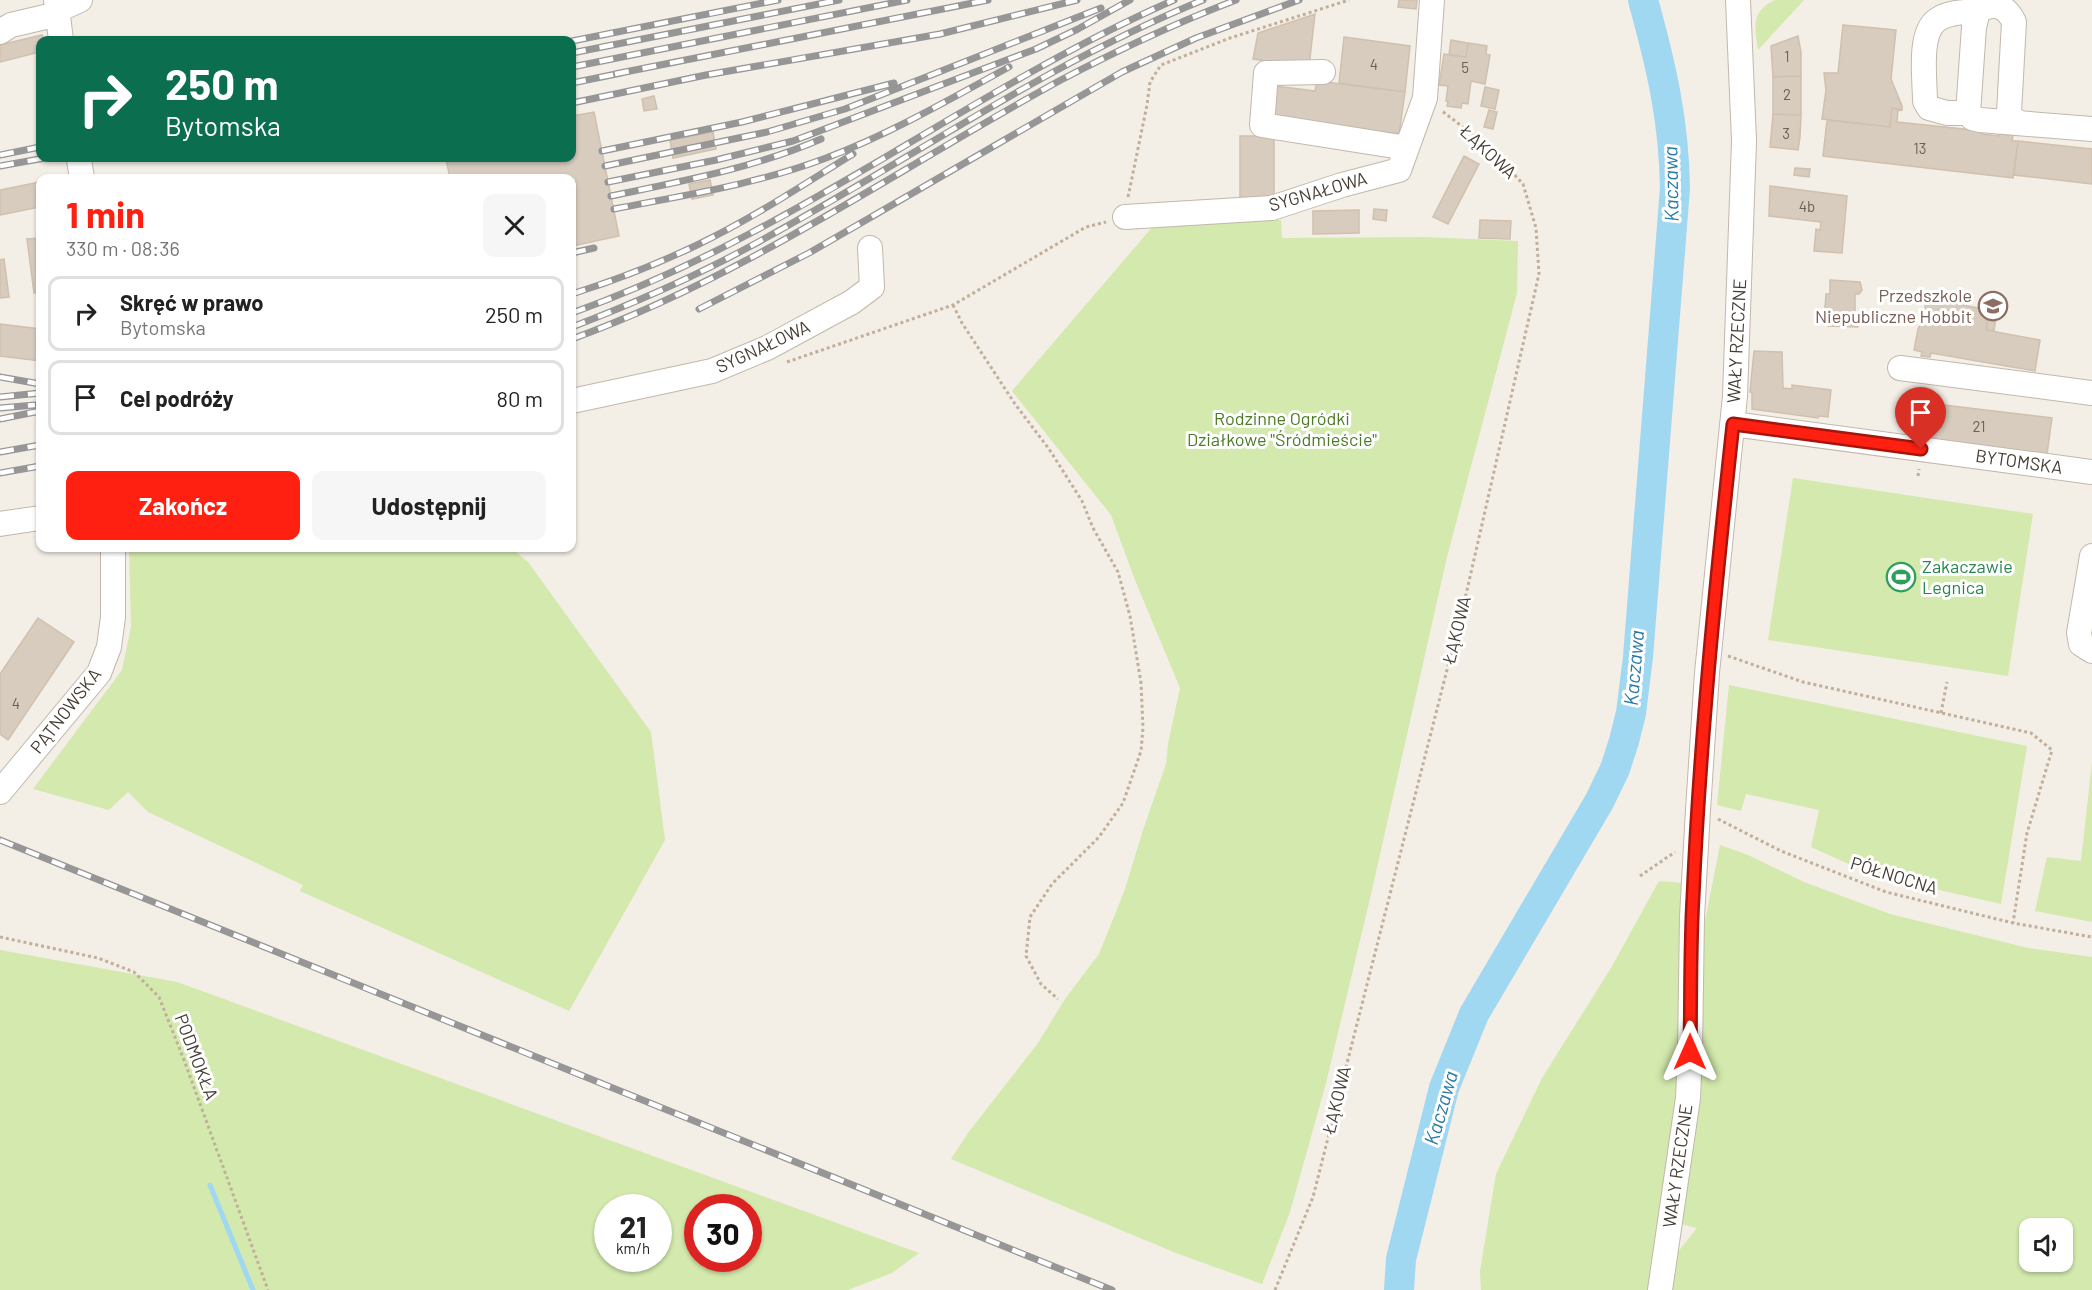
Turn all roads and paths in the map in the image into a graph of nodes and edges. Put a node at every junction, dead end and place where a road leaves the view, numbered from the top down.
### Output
1 (80, 0) edge
2 (1349, 0) edge
3 (1432, 0) edge
4 (1738, 0) edge
5 (57, 8) edge
6 (1978, 11) junction
7 (0, 32) edge
8 (60, 36) edge
9 (1323, 72) dead end
10 (1425, 99) junction
11 (1968, 113) junction
12 (2018, 122) junction
13 (2092, 129) edge
14 (1407, 148) junction
15 (1125, 217) junction
16 (870, 248) dead end
17 (953, 305) junction
18 (781, 363) dead end
19 (1900, 368) dead end
20 (2092, 393) edge
21 (576, 400) edge
22 (1733, 424) junction
23 (1919, 466) dead end
24 (2092, 472) edge
25 (1918, 477) dead end
26 (36, 519) edge
27 (0, 524) edge
28 (113, 552) edge
29 (2092, 556) edge
30 (2086, 642) edge
31 (1710, 650) junction
32 (1947, 682) dead end
33 (1941, 712) junction
34 (2, 788) edge
35 (1698, 810) junction
36 (1696, 837) junction
37 (1640, 876) dead end
38 (2013, 923) junction
39 (0, 937) edge
40 (2092, 937) edge
41 (1058, 999) dead end
42 (268, 1290) edge
43 (1275, 1290) edge
44 (1660, 1290) edge

1 - 5 street
2 - 15 path
3 - 10 street
4 - 22 street, WAŁY RZECZNE
5 - 7 street
5 - 8 street
6 - 11 street
6 - 11 street
6 - 12 street
9 - 14 street
10 - 14 street, SYGNAŁOWA
10 - 43 path, ŁĄKOWA
11 - 12 street
12 - 13 street
14 - 15 street, SYGNAŁOWA
15 - 17 path
16 - 21 street, SYGNAŁOWA
17 - 18 path
17 - 41 path
19 - 20 street
22 - 24 street, BYTOMSKA
22 - 31 street, WAŁY RZECZNE
23 - 25 path
26 - 27 street
28 - 34 street, PĄTNOWSKA
29 - 30 street
31 - 33 path
31 - 35 street, WAŁY RZECZNE
32 - 33 path
33 - 38 path
35 - 36 street, WAŁY RZECZNE
35 - 38 path, PÓŁNOCNA
36 - 37 path
36 - 44 street, WAŁY RZECZNE
38 - 40 path, PÓŁNOCNA
39 - 42 path, PODMOKŁA

